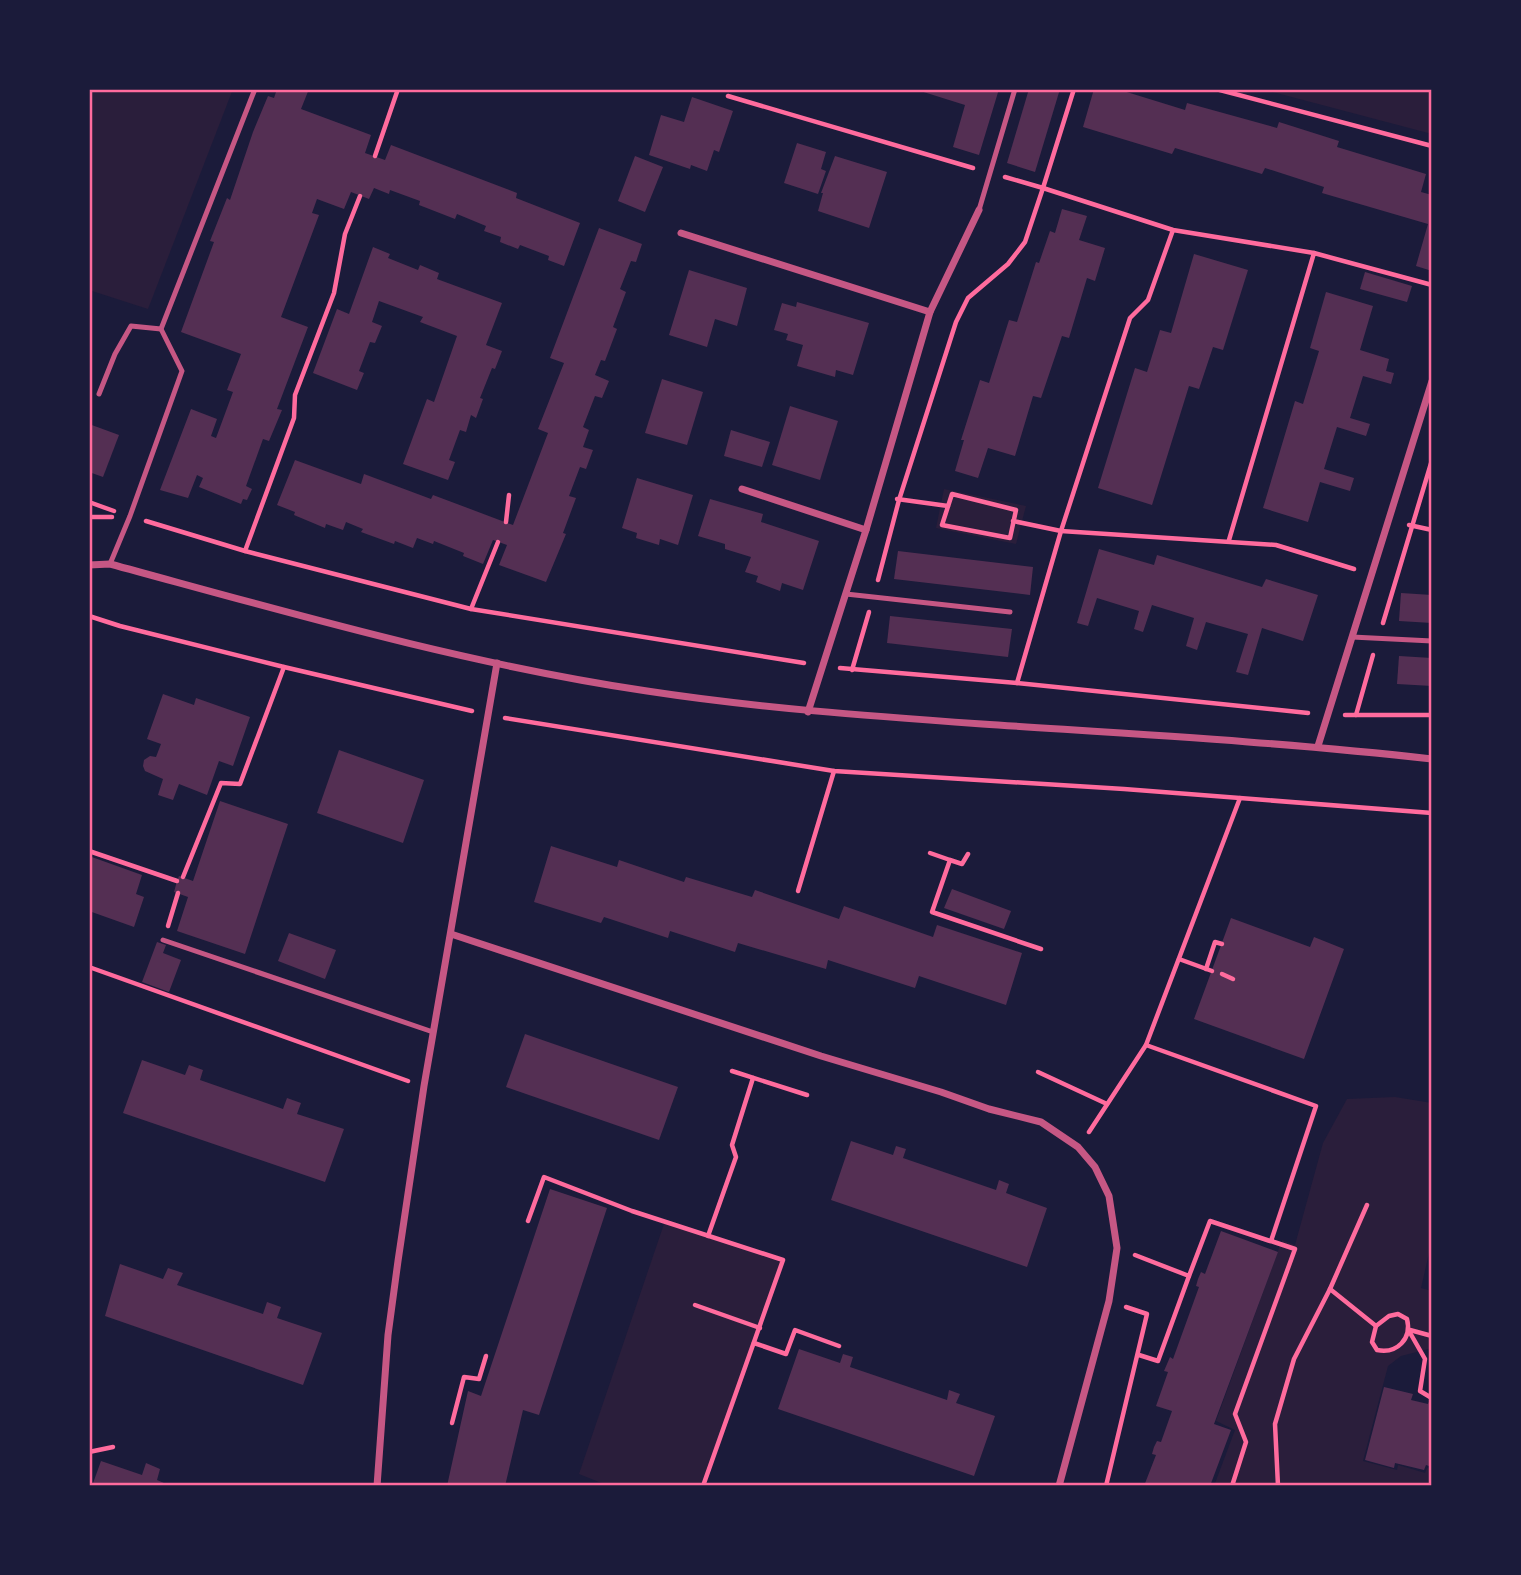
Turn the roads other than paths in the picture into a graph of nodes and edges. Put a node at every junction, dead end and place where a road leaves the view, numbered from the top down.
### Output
1 (255, 89) edge
2 (1015, 89) edge
3 (979, 210) joint
4 (681, 233) dead end
5 (930, 312) junction
6 (161, 330) junction
7 (1432, 381) edge
8 (99, 394) dead end
9 (742, 489) dead end
10 (866, 530) junction
11 (110, 564) junction
12 (89, 565) edge
13 (846, 594) junction
14 (1010, 612) dead end
15 (1352, 637) junction
16 (1432, 641) edge
17 (497, 663) junction
18 (808, 712) junction
19 (1318, 746) junction
20 (1432, 759) edge
21 (451, 934) junction
22 (163, 940) road end
23 (433, 1032) junction
24 (377, 1486) edge
25 (1059, 1486) edge

1 - 6 lane
2 - 3 lane
3 - 5 street
4 - 5 street
5 - 10 street
6 - 8 lane
6 - 11 lane
7 - 15 street
9 - 10 street
10 - 13 street
11 - 12 street
11 - 17 street
13 - 14 lane
13 - 18 street
15 - 16 lane
15 - 19 street
17 - 18 street
17 - 21 street
18 - 19 street
19 - 20 street
21 - 23 street
21 - 25 street
22 - 23 lane
23 - 24 street

